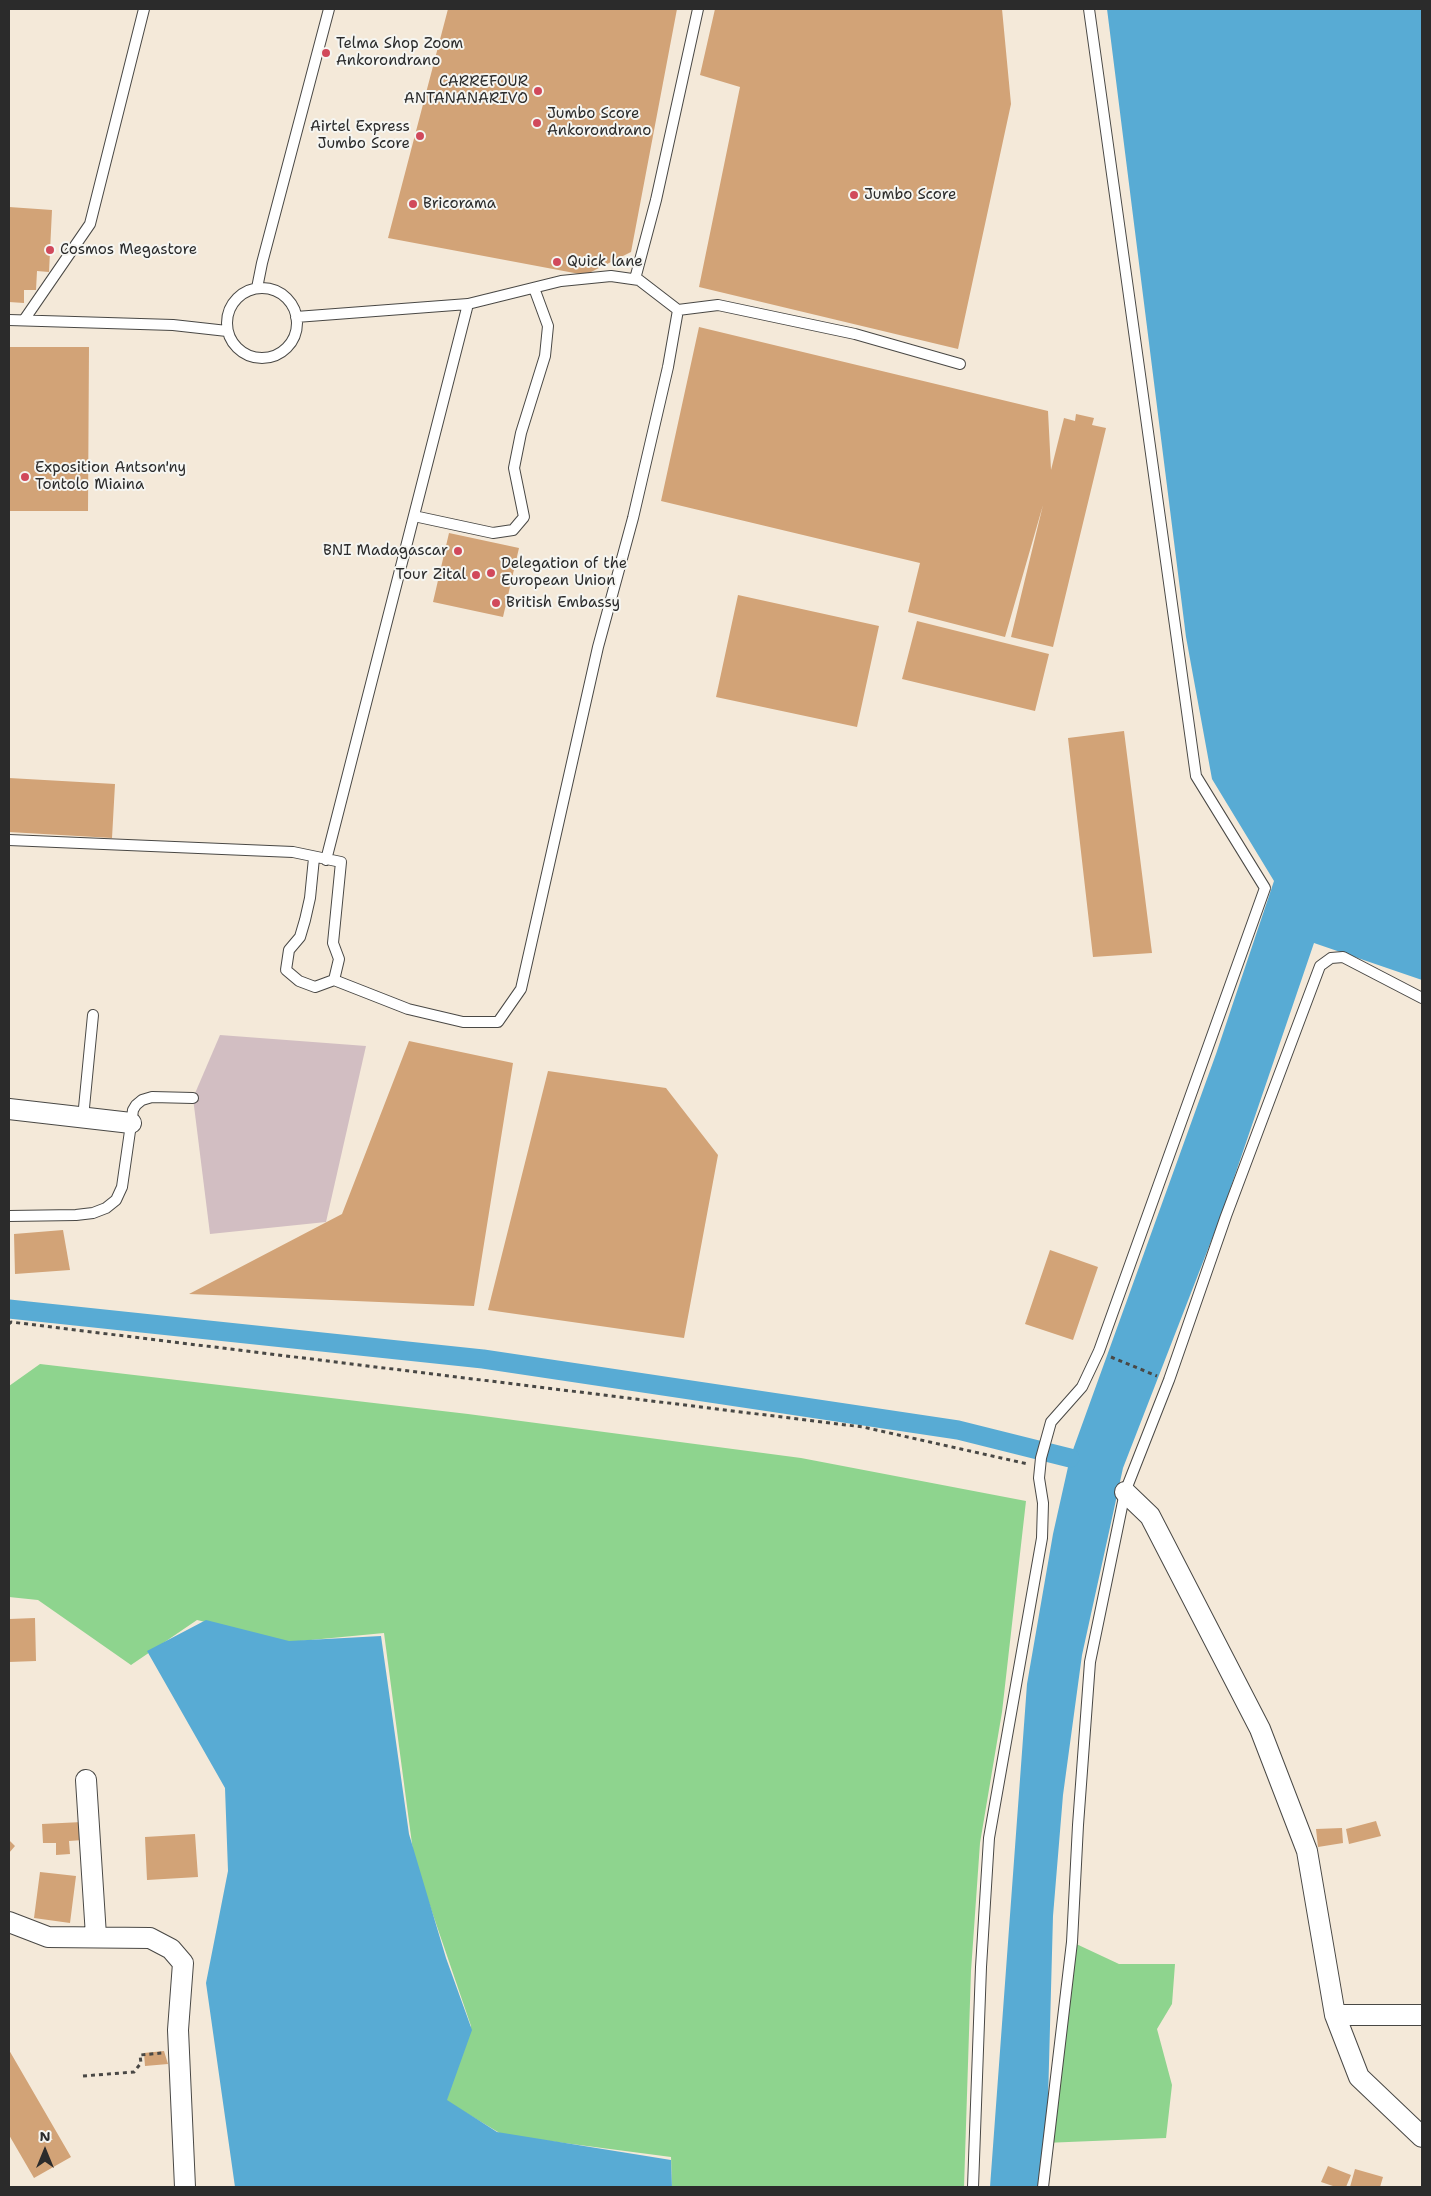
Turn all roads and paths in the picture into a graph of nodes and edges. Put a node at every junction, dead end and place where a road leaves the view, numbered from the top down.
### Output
1 (144, 9) edge
2 (329, 9) edge
3 (698, 9) edge
4 (1089, 9) edge
5 (635, 279) junction
6 (257, 288) junction
7 (534, 288) junction
8 (468, 304) junction
9 (678, 310) junction
10 (296, 317) junction
11 (9, 320) edge
12 (24, 320) junction
13 (227, 331) junction
14 (960, 364) dead end
15 (414, 516) junction
16 (9, 840) edge
17 (314, 858) junction
18 (326, 860) junction
19 (334, 980) junction
20 (1422, 998) edge
21 (93, 1015) dead end
22 (193, 1098) dead end
23 (9, 1108) edge
24 (84, 1118) junction
25 (131, 1123) junction
26 (9, 1216) edge
27 (9, 1324) edge
28 (1104, 1354) dead end
29 (1161, 1378) dead end
30 (1041, 1462) junction
31 (1125, 1492) junction
32 (86, 1780) dead end
33 (9, 1922) edge
34 (96, 1936) junction
35 (1335, 2015) junction
36 (1422, 2015) edge
37 (164, 2052) dead end
38 (83, 2076) dead end
39 (1422, 2137) edge
40 (185, 2187) edge
41 (973, 2187) edge
42 (1042, 2187) edge

1 - 12 lane
2 - 6 lane
3 - 5 lane
4 - 30 lane
5 - 7 lane
5 - 9 lane
6 - 10 lane
6 - 13 lane
7 - 8 lane
7 - 15 lane
8 - 10 lane
8 - 15 lane
9 - 14 lane
9 - 19 lane
10 - 13 lane
11 - 12 lane
12 - 13 lane
15 - 18 lane
16 - 17 lane
17 - 18 lane
17 - 19 lane
18 - 19 lane
20 - 31 lane
21 - 24 lane
22 - 25 lane
23 - 24 street
24 - 25 street
25 - 26 lane
27 - 30 path
28 - 29 path
30 - 41 lane
31 - 35 street
31 - 42 lane
32 - 34 street
33 - 34 street
34 - 40 street
35 - 36 street
35 - 39 street
37 - 38 path

